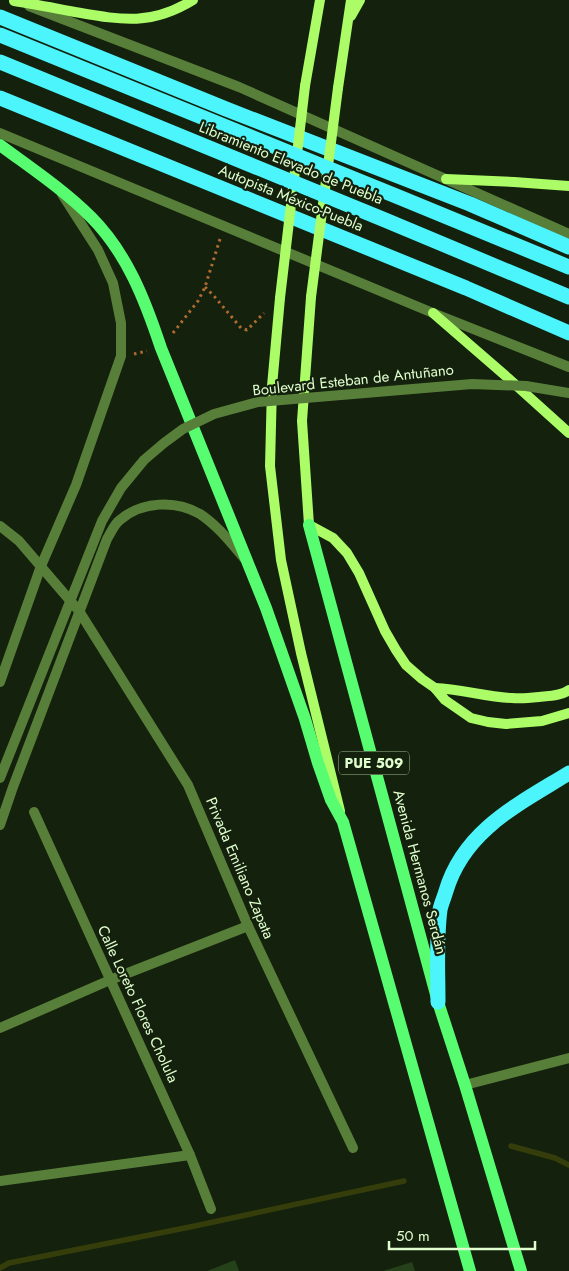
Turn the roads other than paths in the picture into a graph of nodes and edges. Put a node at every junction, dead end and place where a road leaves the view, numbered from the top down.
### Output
1 (14, 0) edge
2 (193, 0) edge
3 (320, 0) edge
4 (351, 0) edge
5 (360, 0) edge
6 (0, 17) edge
7 (347, 21) junction
8 (0, 35) edge
9 (0, 62) edge
10 (0, 98) edge
11 (0, 133) edge
12 (0, 145) edge
13 (446, 179) junction
14 (569, 186) edge
15 (59, 189) junction
16 (569, 234) edge
17 (569, 247) edge
18 (569, 268) edge
19 (569, 297) edge
20 (433, 313) junction
21 (569, 333) edge
22 (569, 367) edge
23 (569, 393) edge
24 (569, 433) edge
25 (309, 525) junction
26 (0, 526) edge
27 (249, 563) junction
28 (41, 566) junction
29 (79, 611) junction
30 (0, 682) edge
31 (435, 688) junction
32 (569, 690) edge
33 (569, 712) edge
34 (569, 773) edge
35 (0, 778) edge
36 (34, 812) dead end
37 (343, 822) junction
38 (0, 825) edge
39 (248, 926) junction
40 (110, 980) junction
41 (438, 1002) junction
42 (0, 1028) edge
43 (569, 1058) edge
44 (465, 1085) junction
45 (353, 1148) dead end
46 (190, 1155) junction
47 (0, 1181) edge
48 (211, 1209) dead end
49 (470, 1271) edge
50 (521, 1271) edge

1 - 2 main road
1 - 13 street
3 - 37 main road, PUE 509, bridge
4 - 7 main road, PUE 509
5 - 7 main road
6 - 17 highway
7 - 25 main road, Avenida Hermanos Serdán / PUE 509, bridge
8 - 18 highway, Libramiento Elevado de Puebla, bridge
9 - 19 highway, Libramiento Elevado de Puebla, bridge
10 - 21 highway, Autopista México-Puebla
11 - 20 street
12 - 15 main road
13 - 14 main road
13 - 16 street
15 - 27 main road
15 - 28 street
20 - 22 street
20 - 24 main road
23 - 35 street, Boulevard Esteban de Antuñano, bridge
25 - 31 main road
25 - 41 main road, Avenida Hermanos Serdán / PUE 509
26 - 28 street, Privada Emiliano Zapata
27 - 29 street
27 - 37 main road
28 - 29 street, Privada Emiliano Zapata
28 - 30 street
29 - 38 street
29 - 39 street, Privada Emiliano Zapata
31 - 32 main road
31 - 33 main road
34 - 41 highway
36 - 40 street, Calle Loreto Flores Cholula
37 - 49 main road, PUE 509
39 - 40 street
39 - 45 street, Privada Emiliano Zapata
40 - 42 street
40 - 46 street, Calle Loreto Flores Cholula
41 - 44 main road, Avenida Hermanos Serdán / PUE 509
43 - 44 street
44 - 50 main road, Avenida Hermanos Serdán / PUE 509
46 - 47 street
46 - 48 street, Calle Loreto Flores Cholula

